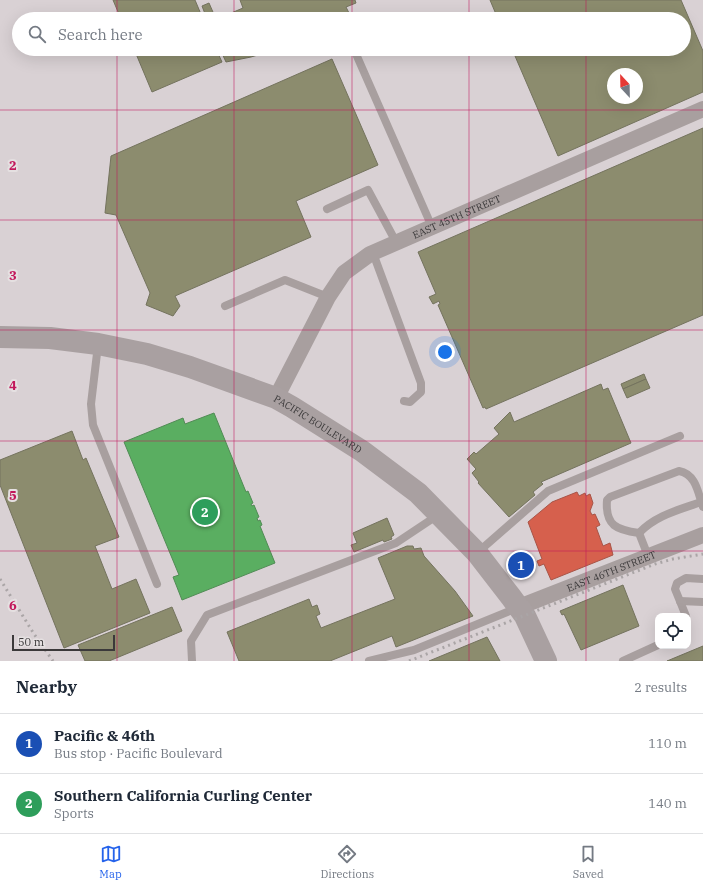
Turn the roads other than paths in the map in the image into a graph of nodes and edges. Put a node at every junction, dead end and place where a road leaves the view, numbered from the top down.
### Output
1 (357, 56) edge
2 (703, 109) edge
3 (327, 209) dead end
4 (432, 227) junction
5 (396, 242) junction
6 (373, 253) junction
7 (328, 297) junction
8 (225, 306) dead end
9 (0, 337) edge
10 (98, 344) junction
11 (276, 398) junction
12 (404, 401) dead end
13 (680, 436) dead end
14 (702, 505) edge
15 (439, 514) junction
16 (639, 533) junction
17 (703, 535) edge
18 (477, 554) junction
19 (648, 556) junction
20 (703, 578) edge
21 (157, 584) dead end
22 (680, 601) junction
23 (703, 602) edge
24 (519, 607) junction
25 (685, 613) edge
26 (655, 646) edge
27 (192, 661) edge
28 (369, 661) edge
29 (546, 661) edge
30 (622, 661) edge

1 - 4 lane
2 - 4 street, EAST 45TH STREET
3 - 5 lane
4 - 5 street, EAST 45TH STREET
5 - 6 street, EAST 45TH STREET
6 - 7 street, EAST 45TH STREET
6 - 12 lane
7 - 8 lane
7 - 11 street, EAST 45TH STREET
9 - 10 main road, PACIFIC BOULEVARD
10 - 11 main road, PACIFIC BOULEVARD
10 - 21 lane
11 - 15 main road, PACIFIC BOULEVARD
13 - 18 lane
14 - 16 lane
14 - 16 lane
15 - 18 main road, PACIFIC BOULEVARD
15 - 27 lane
16 - 19 lane
17 - 19 street, EAST 46TH STREET
18 - 24 main road, PACIFIC BOULEVARD
19 - 24 street, EAST 46TH STREET
20 - 22 lane
22 - 23 lane
22 - 25 lane
24 - 28 lane
24 - 29 main road, PACIFIC BOULEVARD
26 - 30 lane

